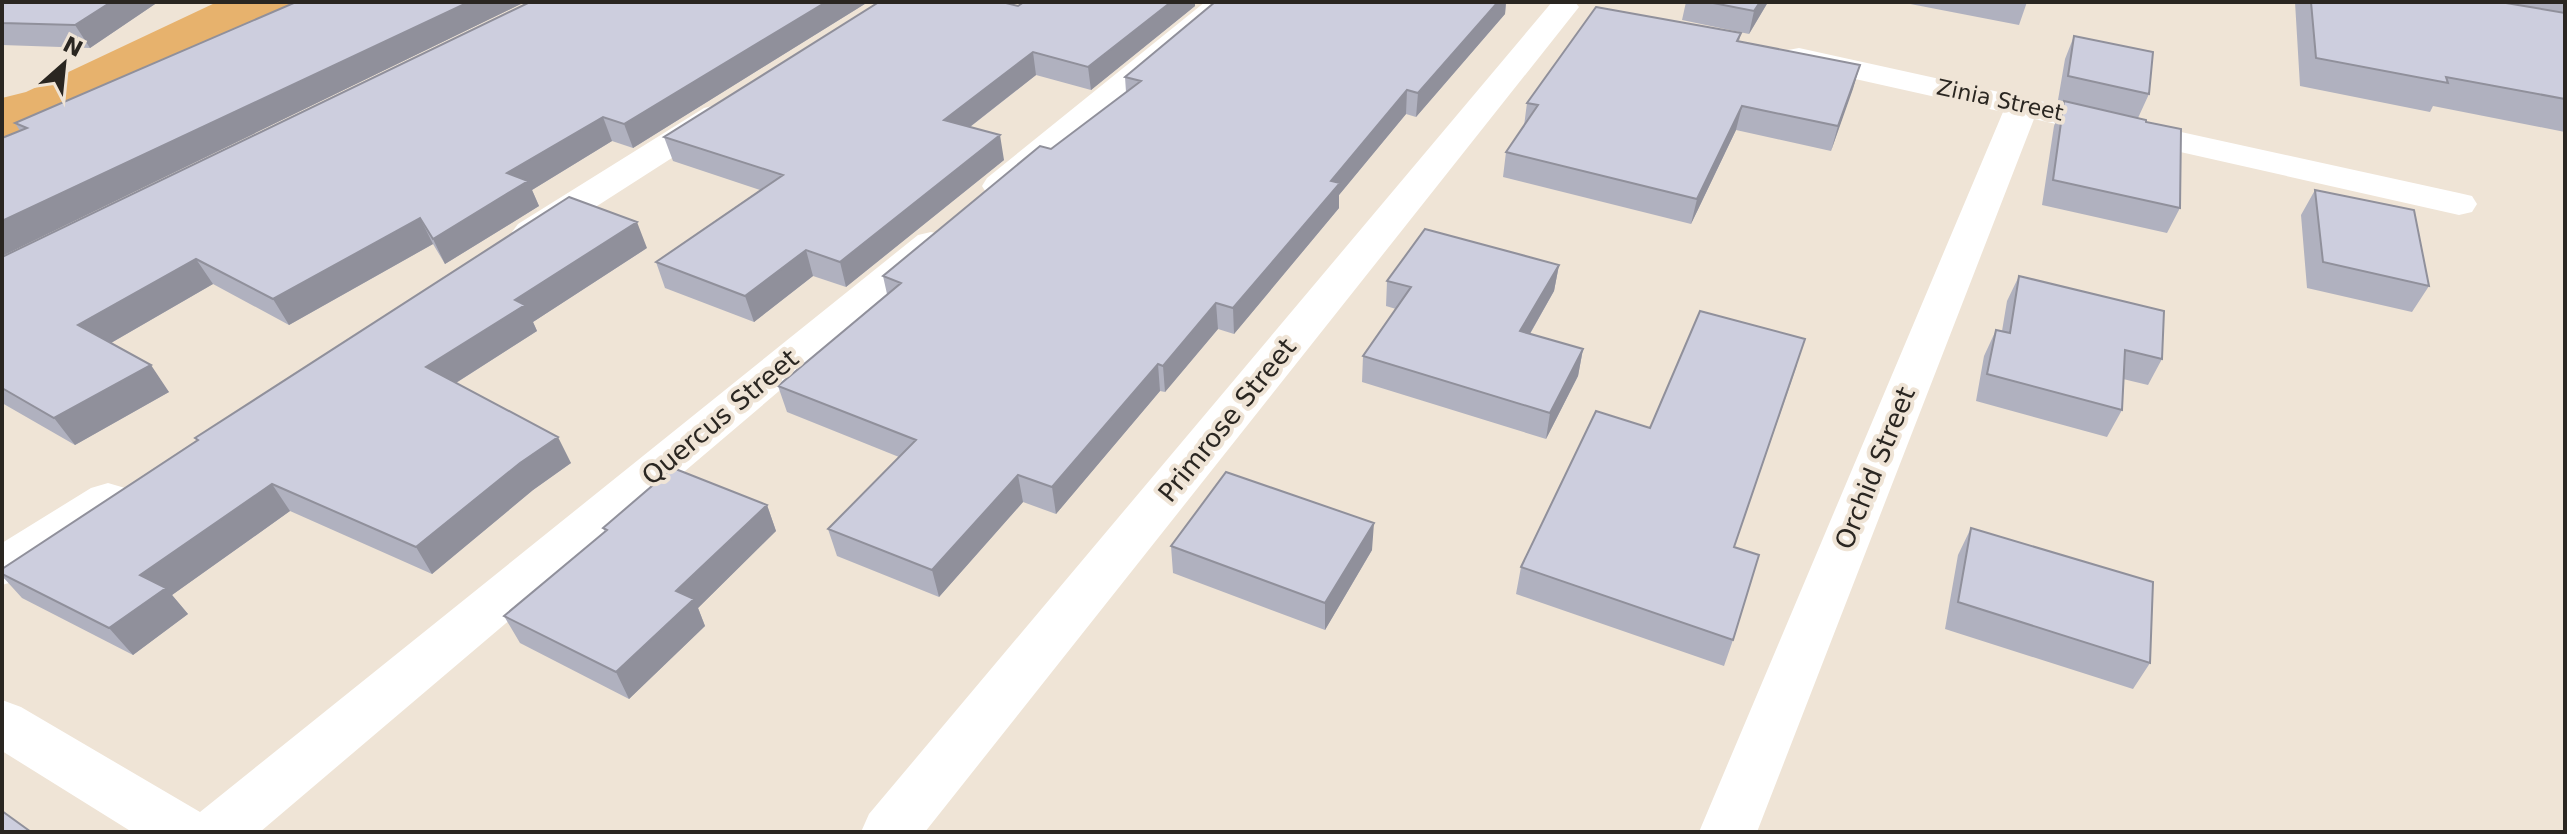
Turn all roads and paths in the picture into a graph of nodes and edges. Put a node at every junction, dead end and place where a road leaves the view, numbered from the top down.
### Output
1 (1223, 2) edge
2 (1566, 8) edge
3 (1763, 50) edge
4 (748, 95) edge
5 (2023, 105) junction
6 (2459, 204) dead end
7 (495, 255) edge
8 (135, 483) edge
9 (2, 567) edge
10 (2, 723) edge
11 (182, 832) edge
12 (218, 832) edge
13 (890, 832) edge
14 (1728, 832) edge

1 - 12 street, Quercus Street
2 - 13 street, Primrose Street
3 - 5 street, Zinia Street
4 - 7 street
5 - 6 street, Zinia Street
5 - 14 street, Orchid Street
8 - 9 street
10 - 11 street

